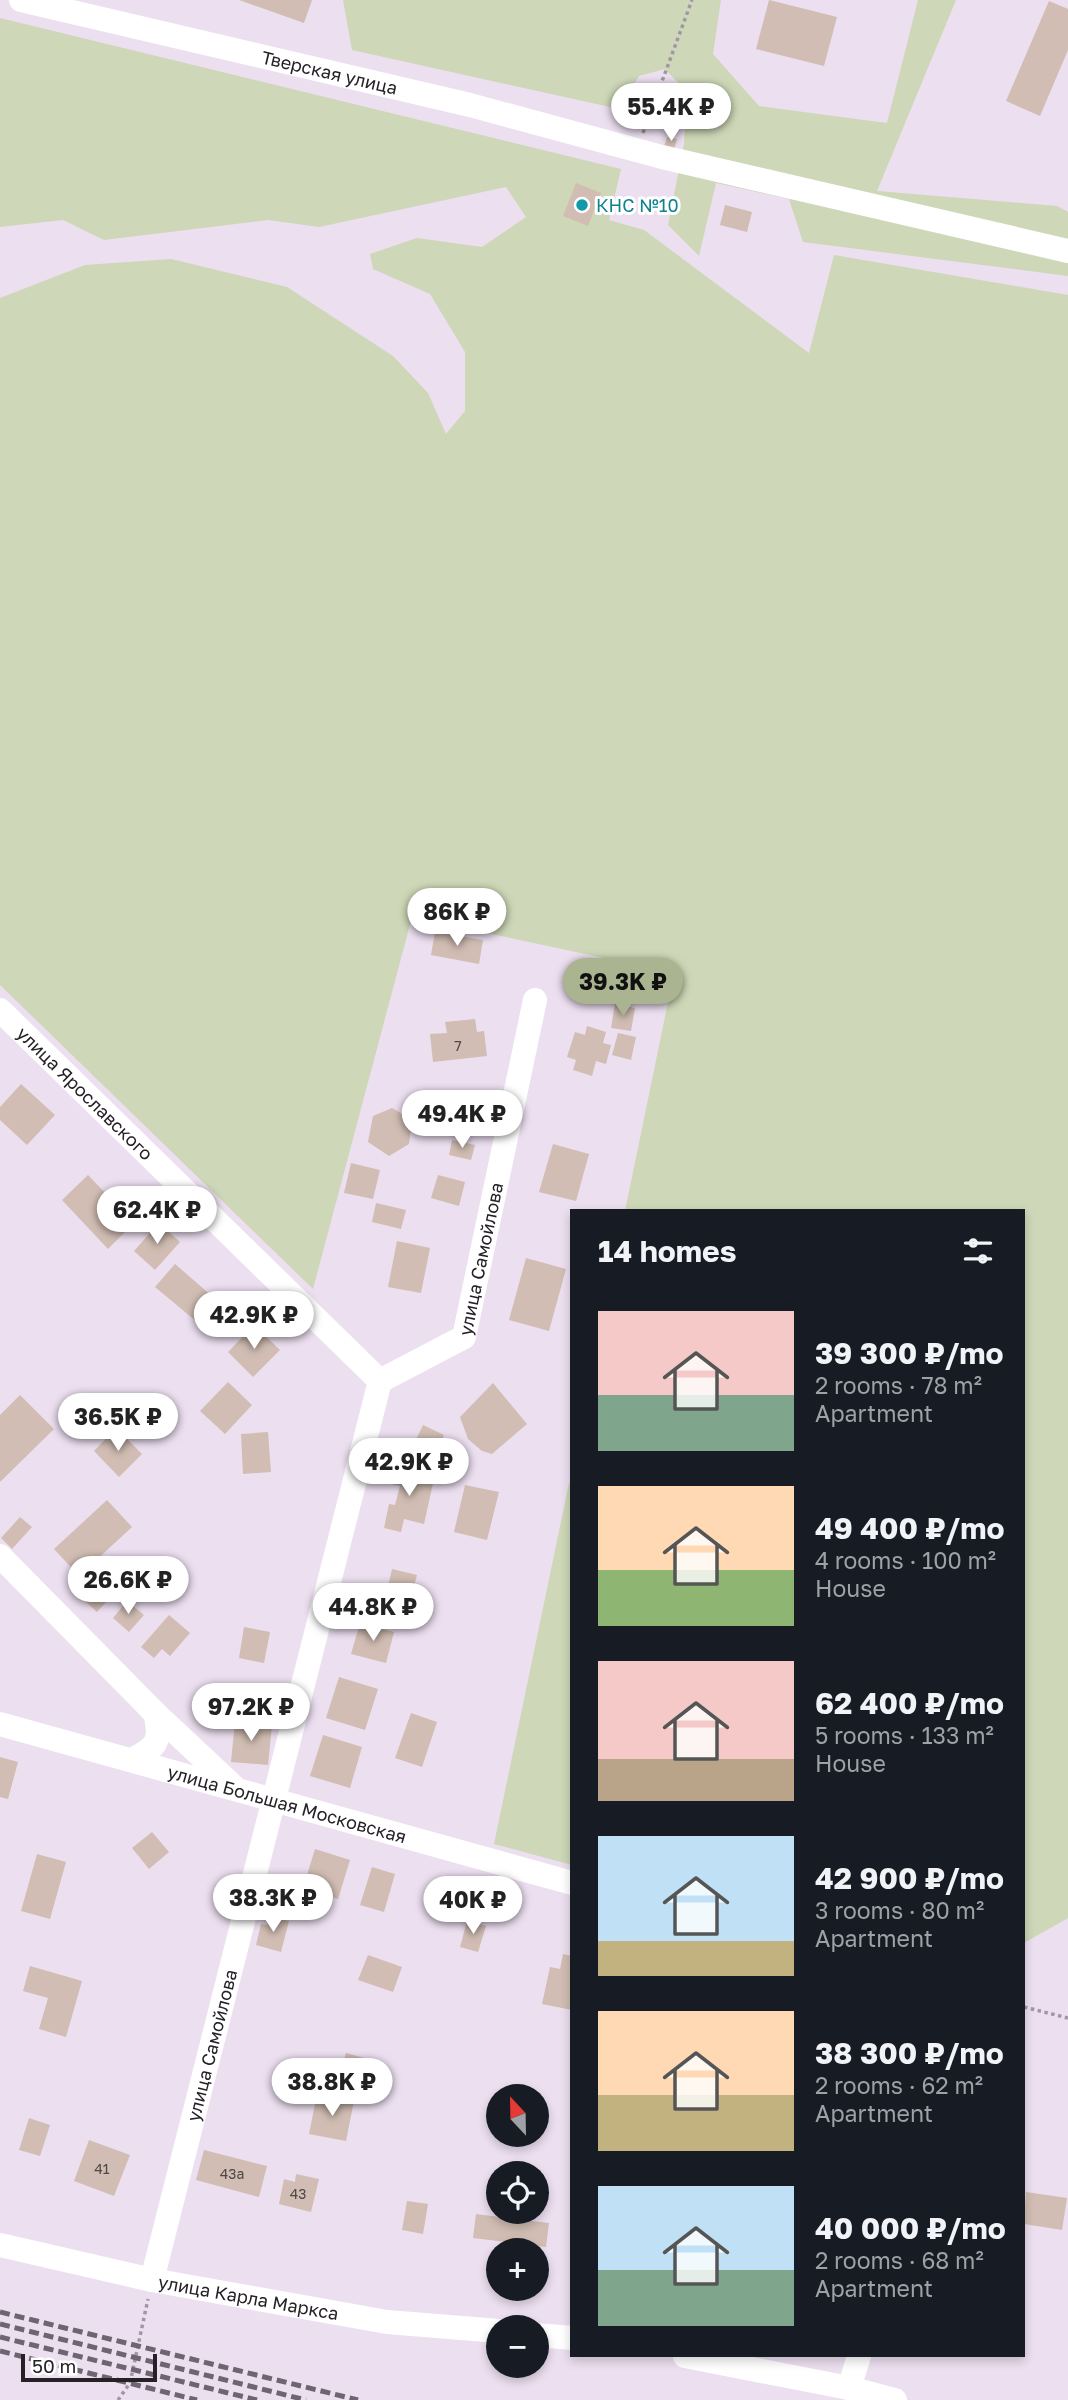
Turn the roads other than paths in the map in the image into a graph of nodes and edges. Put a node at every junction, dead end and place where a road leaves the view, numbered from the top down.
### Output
1 (21, 0) edge
2 (1068, 251) edge
3 (535, 1000) dead end
4 (0, 1010) edge
5 (380, 1381) junction
6 (0, 1556) edge
7 (155, 1713) junction
8 (0, 1724) edge
9 (132, 1760) junction
10 (236, 1789) junction
11 (273, 1800) junction
12 (570, 1882) edge
13 (0, 2245) edge
14 (152, 2280) junction
15 (486, 2330) edge
16 (549, 2336) edge
17 (570, 2338) edge
18 (690, 2357) edge
19 (859, 2357) edge
20 (849, 2388) junction
21 (895, 2400) edge

1 - 2 street, Тверская улица
3 - 5 street, улица Самойлова
4 - 5 street, улица Ярославского
5 - 11 street, улица Самойлова
6 - 7 street
7 - 9 street
7 - 10 street
8 - 9 street, улица Большая Московская
9 - 10 street, улица Большая Московская
10 - 11 street, улица Большая Московская
11 - 12 street, улица Большая Московская
11 - 14 street, улица Самойлова
13 - 14 street, улица Карла Маркса
14 - 15 street, улица Карла Маркса
16 - 17 street
18 - 20 street
19 - 20 street
20 - 21 street

